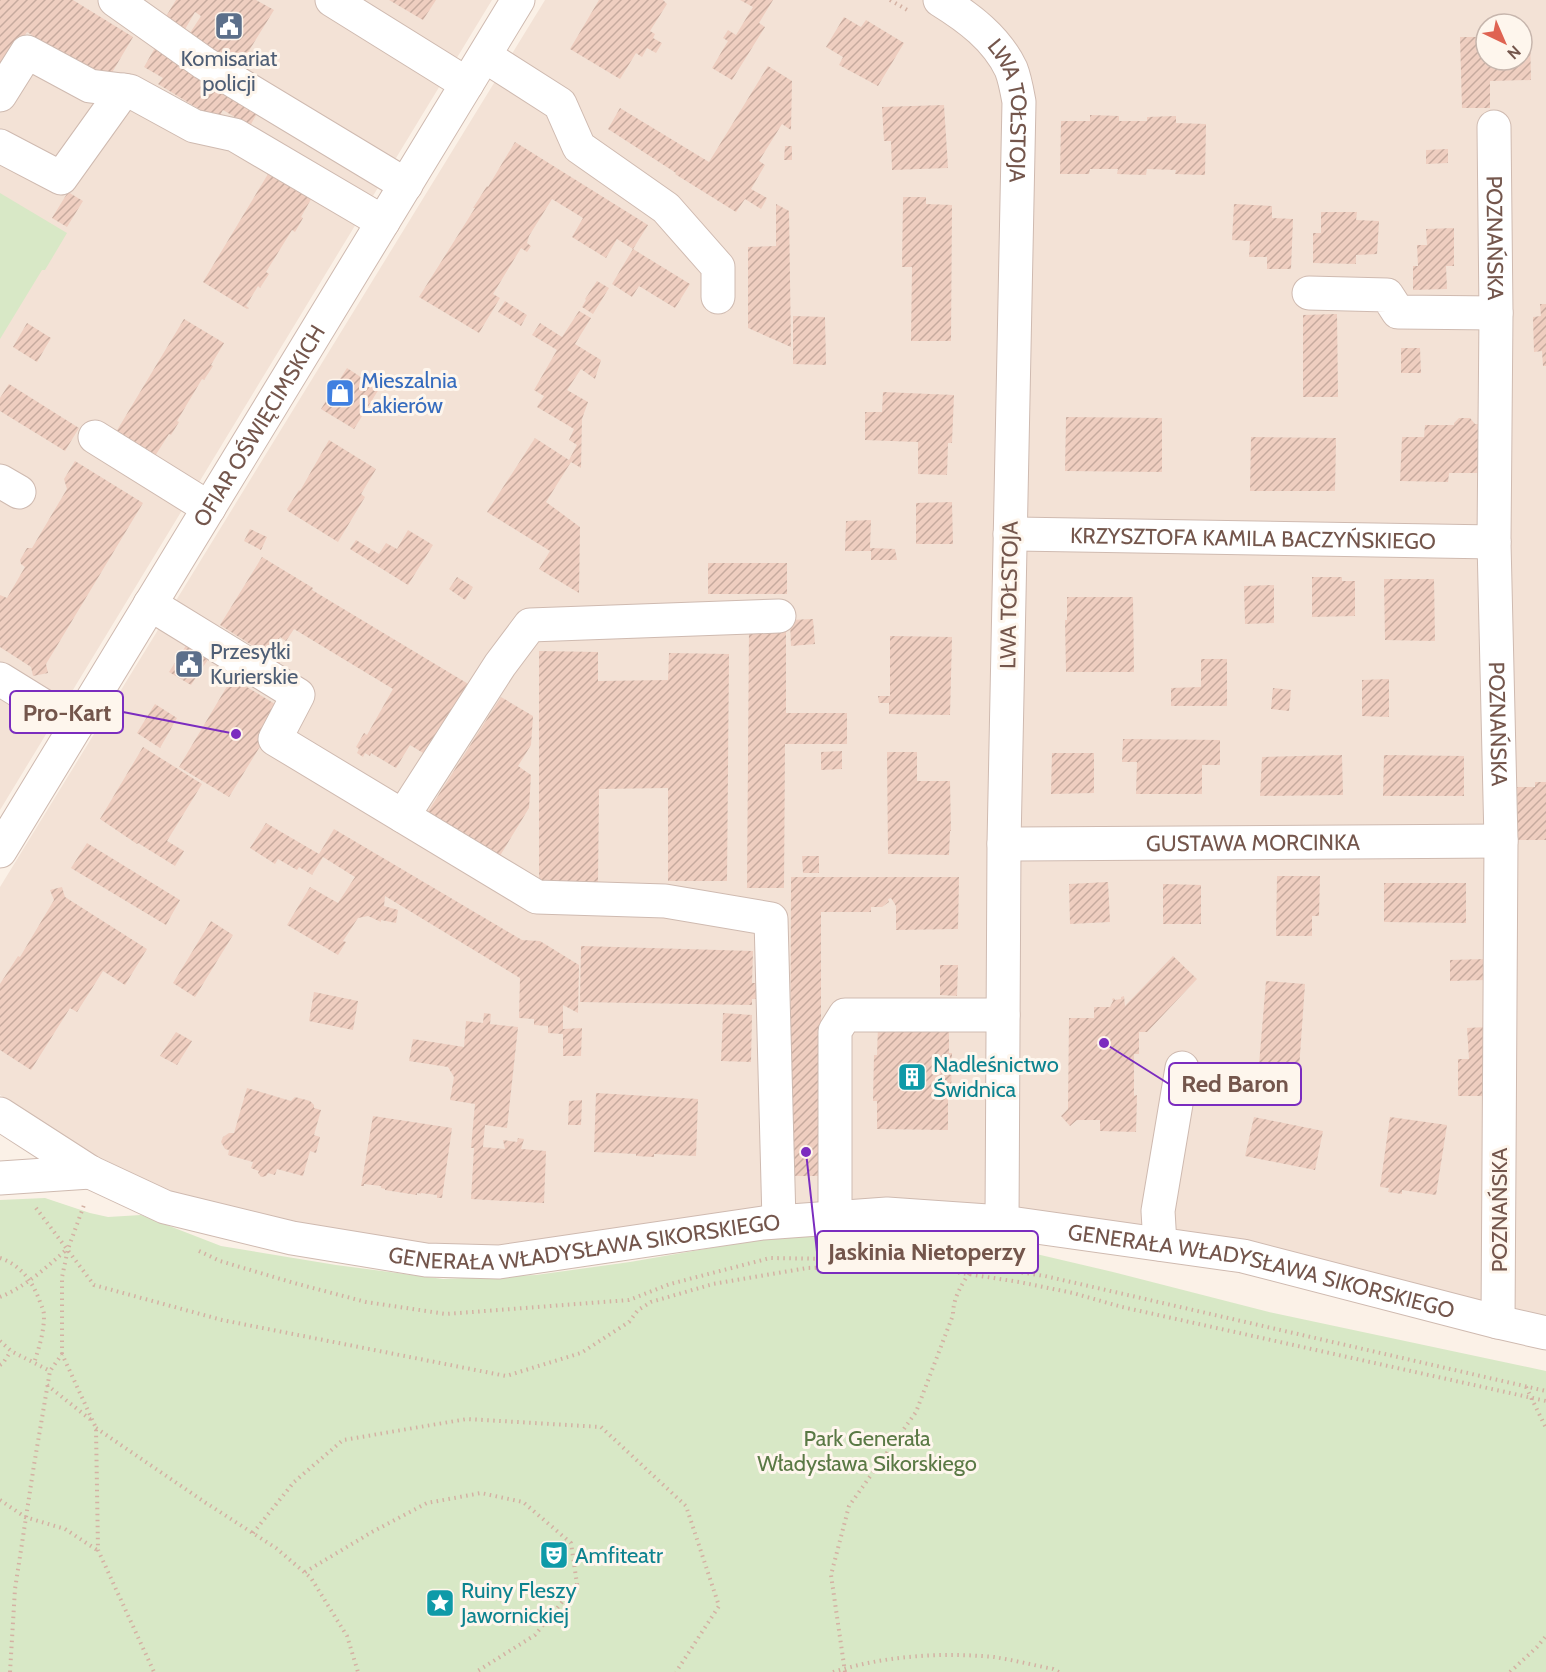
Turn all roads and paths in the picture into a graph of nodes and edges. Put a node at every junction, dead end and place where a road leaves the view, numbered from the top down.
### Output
1 (115, 0) edge
2 (332, 0) edge
3 (518, 0) edge
4 (940, 0) edge
5 (485, 56) junction
6 (467, 84) junction
7 (124, 90) junction
8 (0, 95) edge
9 (1494, 127) dead end
10 (0, 146) edge
11 (406, 185) junction
12 (382, 222) junction
13 (1309, 293) dead end
14 (718, 297) dead end
15 (1496, 313) junction
16 (95, 437) dead end
17 (209, 508) junction
18 (1010, 534) junction
19 (1494, 542) junction
20 (150, 604) junction
21 (779, 616) dead end
22 (0, 679) edge
23 (76, 726) junction
24 (403, 816) junction
25 (1502, 841) junction
26 (1004, 844) junction
27 (0, 851) edge
28 (1003, 1015) junction
29 (1182, 1068) dead end
30 (0, 1114) edge
31 (90, 1172) junction
32 (0, 1178) edge
33 (30, 1200) dead end
34 (84, 1204) dead end
35 (834, 1218) junction
36 (779, 1221) junction
37 (998, 1235) junction
38 (1160, 1244) junction
39 (68, 1249) junction
40 (0, 1258) edge
41 (992, 1268) junction
42 (968, 1275) junction
43 (30, 1280) junction
44 (0, 1297) edge
45 (1498, 1322) junction
46 (1546, 1333) edge
47 (0, 1341) edge
48 (10, 1351) junction
49 (62, 1354) junction
50 (34, 1363) junction
51 (0, 1365) edge
52 (50, 1371) junction
53 (47, 1385) junction
54 (1526, 1386) junction
55 (1546, 1391) edge
56 (1530, 1397) junction
57 (1546, 1401) edge
58 (92, 1420) junction
59 (96, 1428) junction
60 (1546, 1428) edge
61 (0, 1500) edge
62 (25, 1517) junction
63 (253, 1533) junction
64 (98, 1550) junction
65 (305, 1572) junction
66 (1546, 1636) edge
67 (845, 1670) edge
68 (10, 1672) edge
69 (154, 1672) edge
70 (358, 1672) edge
71 (476, 1672) edge
72 (676, 1672) edge
73 (833, 1672) edge
74 (1059, 1672) edge
75 (1510, 1672) edge

1 - 11 street
2 - 6 street
3 - 5 street, OFIAR OŚWIĘCIMSKICH
4 - 18 street, LWA TOŁSTOJA
5 - 6 street, OFIAR OŚWIĘCIMSKICH
5 - 14 street
6 - 11 street, OFIAR OŚWIĘCIMSKICH
7 - 8 street
7 - 10 street
7 - 12 street
9 - 15 street, POZNAŃSKA
11 - 12 street, OFIAR OŚWIĘCIMSKICH
12 - 17 street, OFIAR OŚWIĘCIMSKICH
13 - 15 street
15 - 19 street, POZNAŃSKA
16 - 17 street
17 - 20 street, OFIAR OŚWIĘCIMSKICH
18 - 19 street, KRZYSZTOFA KAMILA BACZYŃSKIEGO
18 - 26 street, LWA TOŁSTOJA
19 - 25 street, POZNAŃSKA
20 - 23 street, OFIAR OŚWIĘCIMSKICH
20 - 24 street
21 - 24 street
22 - 23 street
23 - 27 street, OFIAR OŚWIĘCIMSKICH
24 - 36 street
25 - 26 street, GUSTAWA MORCINKA
25 - 45 street, POZNAŃSKA
26 - 28 street, LWA TOŁSTOJA
28 - 35 street
28 - 37 street, LWA TOŁSTOJA
29 - 38 street
30 - 31 street, GENERAŁA WŁADYSŁAWA SIKORSKIEGO
31 - 32 street
31 - 36 street, GENERAŁA WŁADYSŁAWA SIKORSKIEGO
33 - 39 path
34 - 39 path
35 - 36 street, GENERAŁA WŁADYSŁAWA SIKORSKIEGO
35 - 37 street, GENERAŁA WŁADYSŁAWA SIKORSKIEGO
37 - 38 street, GENERAŁA WŁADYSŁAWA SIKORSKIEGO
37 - 41 path
38 - 45 street, GENERAŁA WŁADYSŁAWA SIKORSKIEGO
39 - 42 path
39 - 43 path
39 - 49 path
40 - 43 path
41 - 42 path
41 - 54 path
42 - 56 path
42 - 67 path
43 - 44 path
43 - 50 path
45 - 46 street, GENERAŁA WŁADYSŁAWA SIKORSKIEGO
47 - 48 path
48 - 50 path
48 - 51 path
49 - 52 path
49 - 58 path
50 - 52 path
52 - 53 path
53 - 58 path
53 - 62 path
54 - 55 path
54 - 56 path
56 - 57 path
56 - 60 path
58 - 59 path
59 - 63 path
59 - 64 path
61 - 62 path
62 - 64 path
62 - 68 path
63 - 65 path
63 - 72 path
64 - 69 path
65 - 70 path
65 - 71 path
66 - 75 path
67 - 73 path
67 - 74 path

